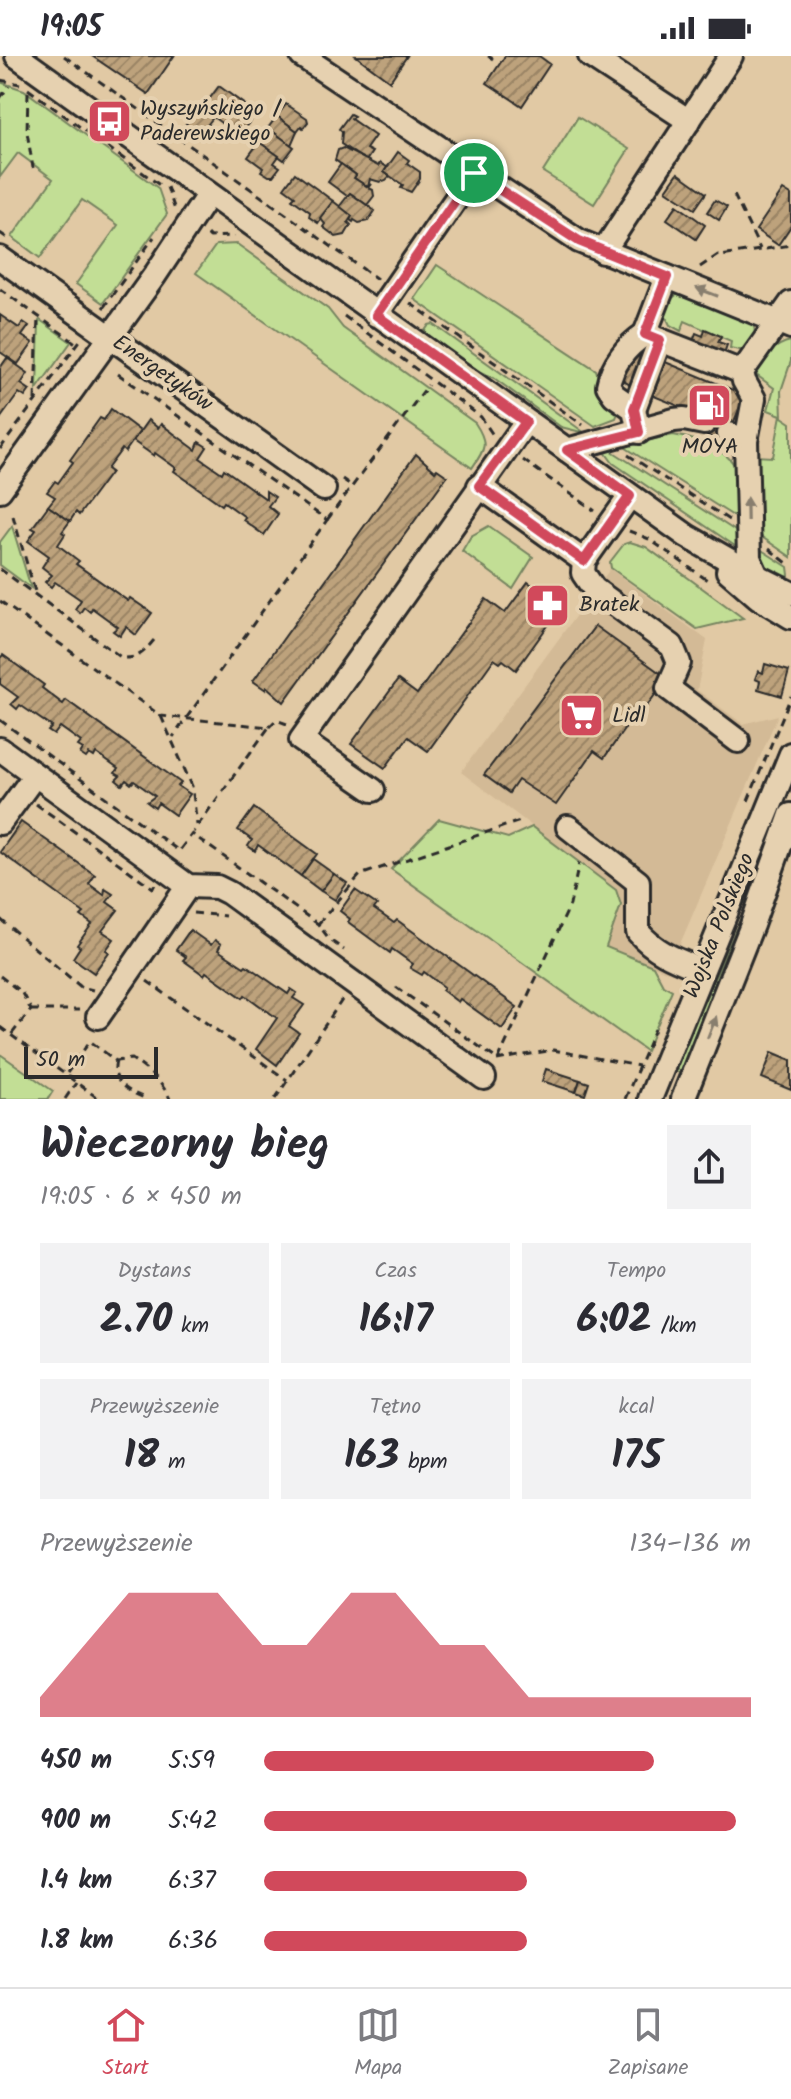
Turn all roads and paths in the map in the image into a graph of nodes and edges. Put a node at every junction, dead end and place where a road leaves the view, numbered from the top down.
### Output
1 (17, 56) edge
2 (64, 56) edge
3 (302, 56) edge
4 (590, 56) edge
5 (731, 56) edge
6 (327, 63) edge
7 (0, 80) edge
8 (16, 83) dead end
9 (9, 86) dead end
10 (28, 92) dead end
11 (0, 98) edge
12 (689, 121) junction
13 (33, 168) dead end
14 (474, 173) junction
15 (208, 195) junction
16 (734, 195) dead end
17 (154, 237) dead end
18 (791, 245) edge
19 (760, 250) junction
20 (603, 252) junction
21 (0, 258) edge
22 (691, 273) dead end
23 (667, 277) junction
24 (383, 283) dead end
25 (0, 289) edge
26 (409, 302) dead end
27 (98, 315) dead end
28 (376, 315) junction
29 (38, 316) junction
30 (787, 317) edge
31 (86, 331) dead end
32 (652, 337) junction
33 (111, 338) junction
34 (77, 344) junction
35 (742, 372) junction
36 (118, 374) dead end
37 (428, 385) dead end
38 (35, 401) junction
39 (634, 409) junction
40 (526, 422) junction
41 (704, 423) dead end
42 (592, 431) dead end
43 (639, 432) junction
44 (618, 448) dead end
45 (0, 449) edge
46 (567, 450) junction
47 (515, 455) dead end
48 (479, 486) junction
49 (324, 489) dead end
50 (0, 490) edge
51 (630, 496) junction
52 (13, 516) dead end
53 (603, 516) dead end
54 (327, 520) junction
55 (728, 520) dead end
56 (619, 527) dead end
57 (687, 536) junction
58 (768, 548) dead end
59 (584, 561) junction
60 (791, 566) edge
61 (0, 569) edge
62 (757, 576) junction
63 (709, 582) dead end
64 (36, 595) junction
65 (0, 601) edge
66 (790, 611) edge
67 (154, 640) dead end
68 (791, 696) edge
69 (161, 716) junction
70 (185, 720) junction
71 (173, 737) junction
72 (738, 741) dead end
73 (0, 749) edge
74 (791, 754) edge
75 (35, 775) junction
76 (373, 790) dead end
77 (21, 794) junction
78 (746, 807) dead end
79 (791, 815) edge
80 (523, 820) dead end
81 (0, 823) edge
82 (197, 827) junction
83 (568, 827) dead end
84 (192, 834) dead end
85 (579, 863) dead end
86 (157, 882) dead end
87 (188, 886) junction
88 (186, 912) dead end
89 (224, 916) dead end
90 (0, 919) edge
91 (318, 924) dead end
92 (130, 970) junction
93 (702, 970) junction
94 (0, 976) edge
95 (97, 990) dead end
96 (348, 991) dead end
97 (31, 1010) junction
98 (98, 1017) joint
99 (0, 1027) edge
100 (656, 1027) dead end
101 (11, 1035) junction
102 (116, 1061) junction
103 (639, 1066) junction
104 (491, 1069) junction
105 (67, 1073) junction
106 (287, 1080) junction
107 (76, 1083) junction
108 (65, 1099) edge
109 (99, 1099) edge
110 (147, 1099) edge
111 (170, 1099) edge
112 (275, 1099) edge
113 (625, 1099) edge
114 (650, 1099) edge
115 (683, 1099) edge

1 - 15 street
2 - 24 path
3 - 6 street
4 - 12 street
5 - 12 street
6 - 14 street
7 - 8 path
9 - 11 path
10 - 13 path
12 - 20 street
14 - 20 street
14 - 28 street
15 - 28 street
15 - 33 street
16 - 19 path
17 - 27 path
18 - 19 path
19 - 22 path
20 - 23 street
21 - 33 street, Energetyków
30 -> 23 street
23 - 32 street
25 - 29 path
26 - 42 path
28 - 40 street
29 - 34 path
29 - 38 path
30 - 35 street
31 - 34 path
32 - 35 street
32 - 39 street
32 - 39 street
33 - 49 street, Energetyków
33 - 50 street
34 - 38 path
62 -> 35 street
36 - 54 path
37 - 54 path
38 - 45 path
39 - 43 street
40 - 46 street
40 - 48 street
41 - 43 street
43 - 46 street
44 - 55 path
46 - 51 street
47 - 53 path
48 - 59 street
48 - 76 street
51 - 57 street
51 - 59 street
52 - 64 path
54 - 70 path
56 - 63 path
57 - 62 street
57 - 66 street
58 - 60 path
59 - 72 street
61 - 64 path
62 - 66 street
64 - 67 path
65 - 69 path
68 - 78 path
69 - 70 path
69 - 71 path
70 - 71 path
70 - 82 path
71 - 82 path
73 - 75 street
74 - 93 street, Wojska Polskiego
75 - 77 street
75 - 87 street
77 - 81 street
77 - 86 path
115 -> 79 street, Wojska Polskiego
80 - 91 path
82 - 84 path
83 - 93 street
85 - 104 path
87 - 92 street
87 - 104 street
88 - 89 path
90 - 95 path
92 - 98 street
92 - 106 path
93 - 114 street, Wojska Polskiego
94 - 97 path
96 - 106 path
97 - 98 path
97 - 101 path
99 - 101 path
100 - 103 path
101 - 105 path
102 - 105 path
102 - 110 path
102 - 111 path
103 - 104 path
103 - 113 path
105 - 107 path
106 - 112 path
107 - 108 path
107 - 109 path

